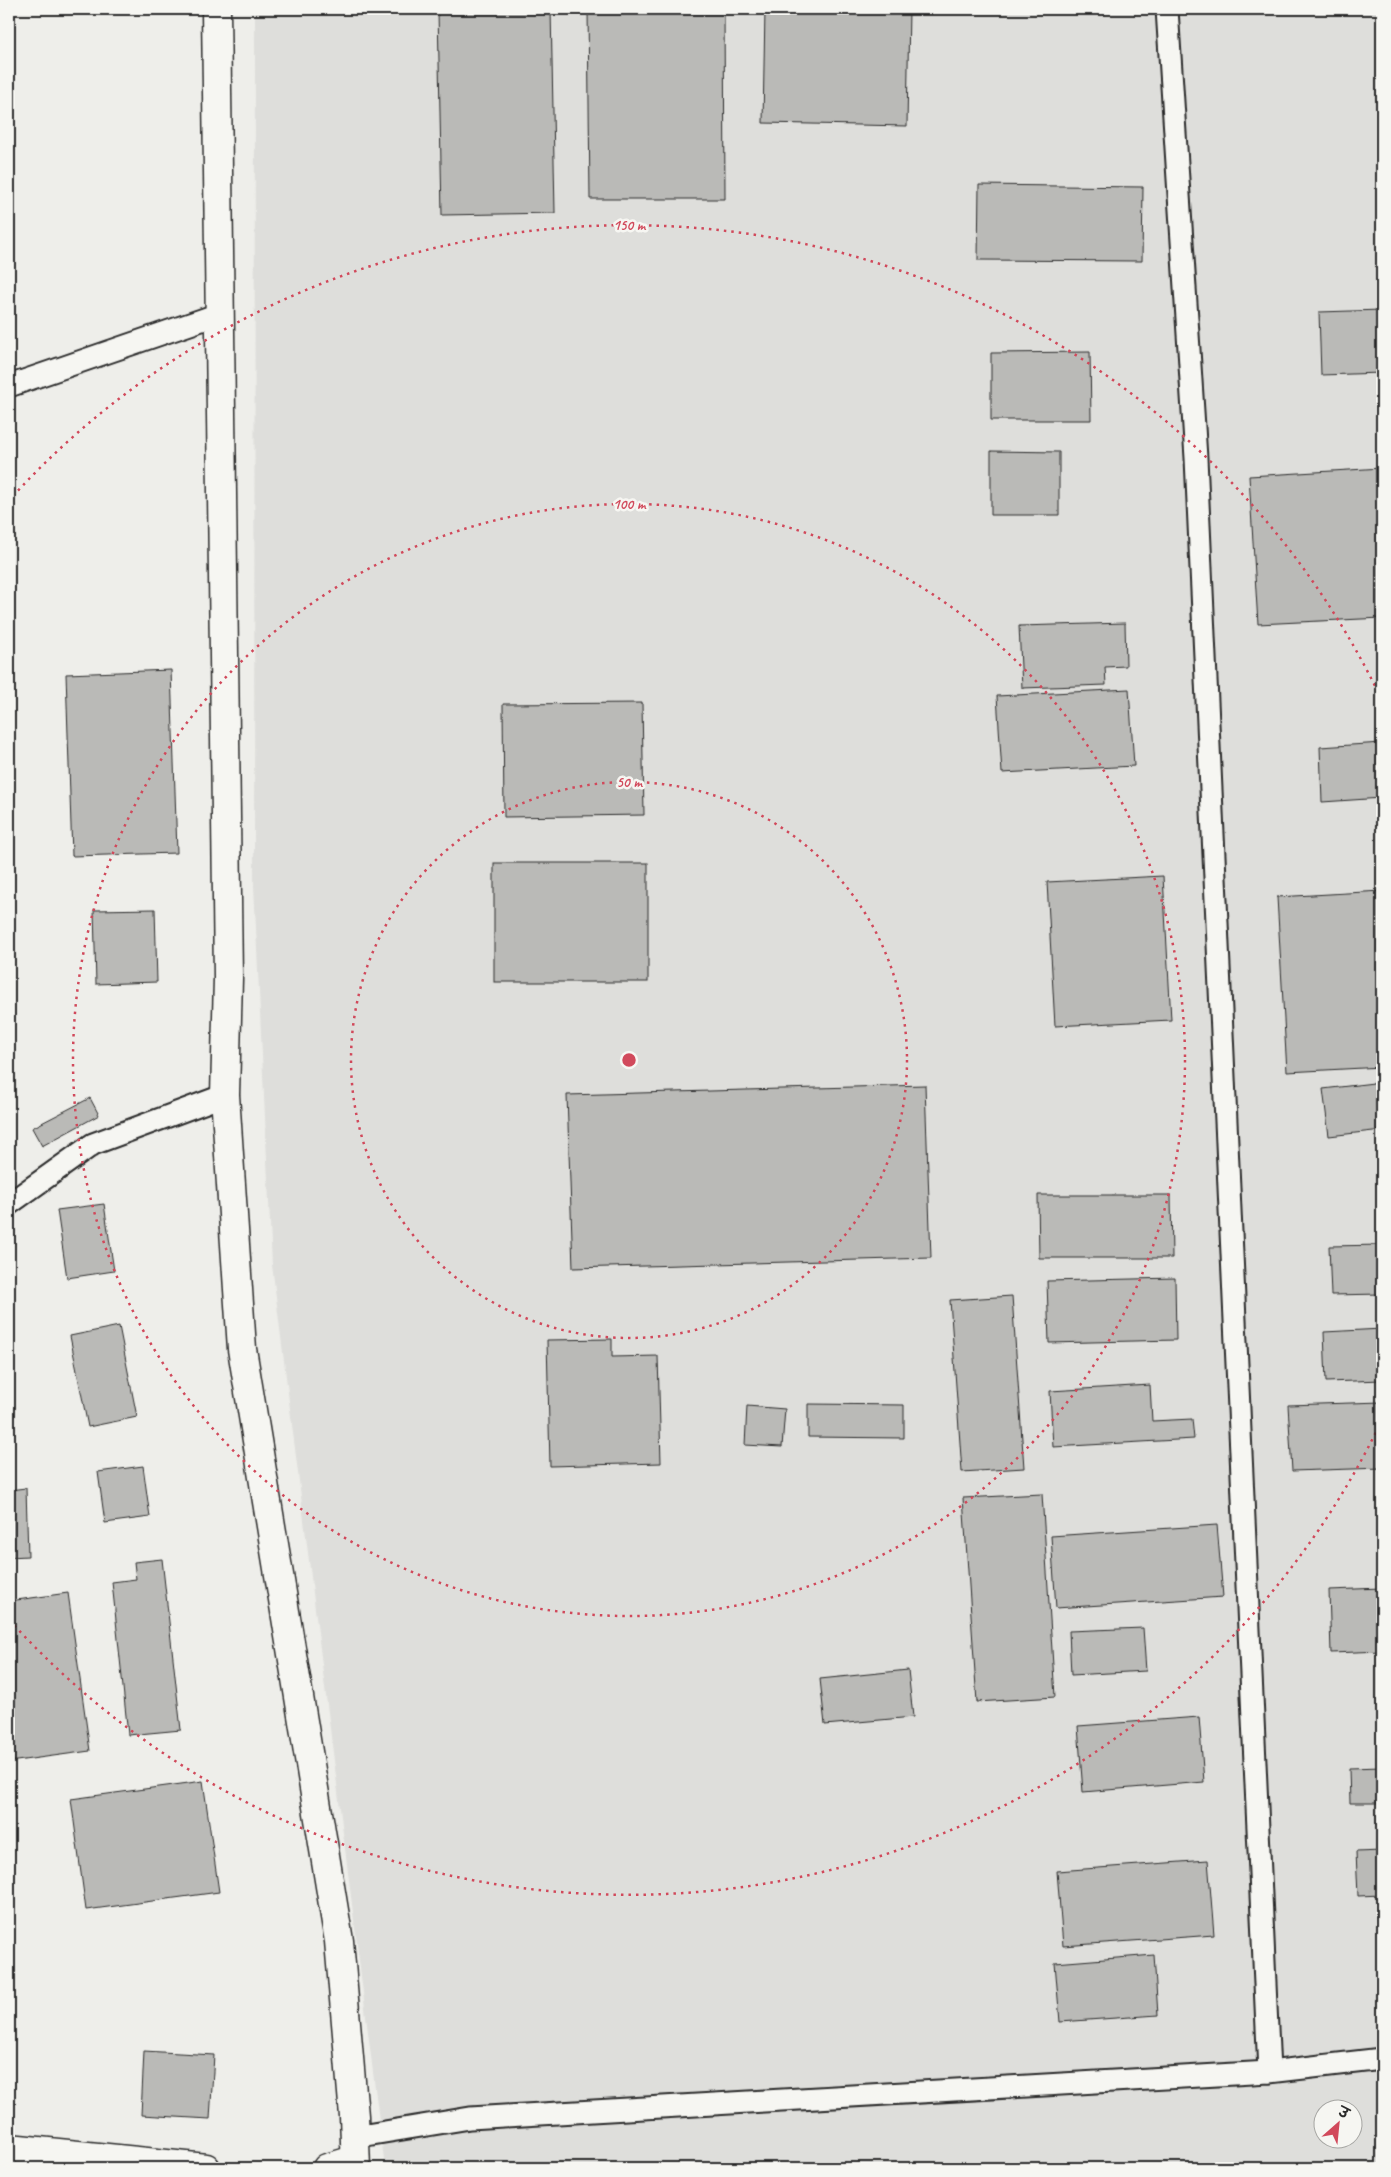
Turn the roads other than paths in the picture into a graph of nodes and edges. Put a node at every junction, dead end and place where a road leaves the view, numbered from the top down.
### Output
1 (216, 9) edge
2 (1167, 9) edge
3 (219, 314) junction
4 (9, 386) edge
5 (225, 1095) junction
6 (9, 1204) edge
7 (1382, 2059) edge
8 (1270, 2072) junction
9 (9, 2148) edge
10 (355, 2155) edge
11 (206, 2168) edge
12 (328, 2168) edge

1 - 3 street
2 - 8 lane
3 - 4 lane
3 - 5 street
5 - 6 lane
5 - 10 street
7 - 8 lane
8 - 10 lane
9 - 11 street
10 - 12 street

